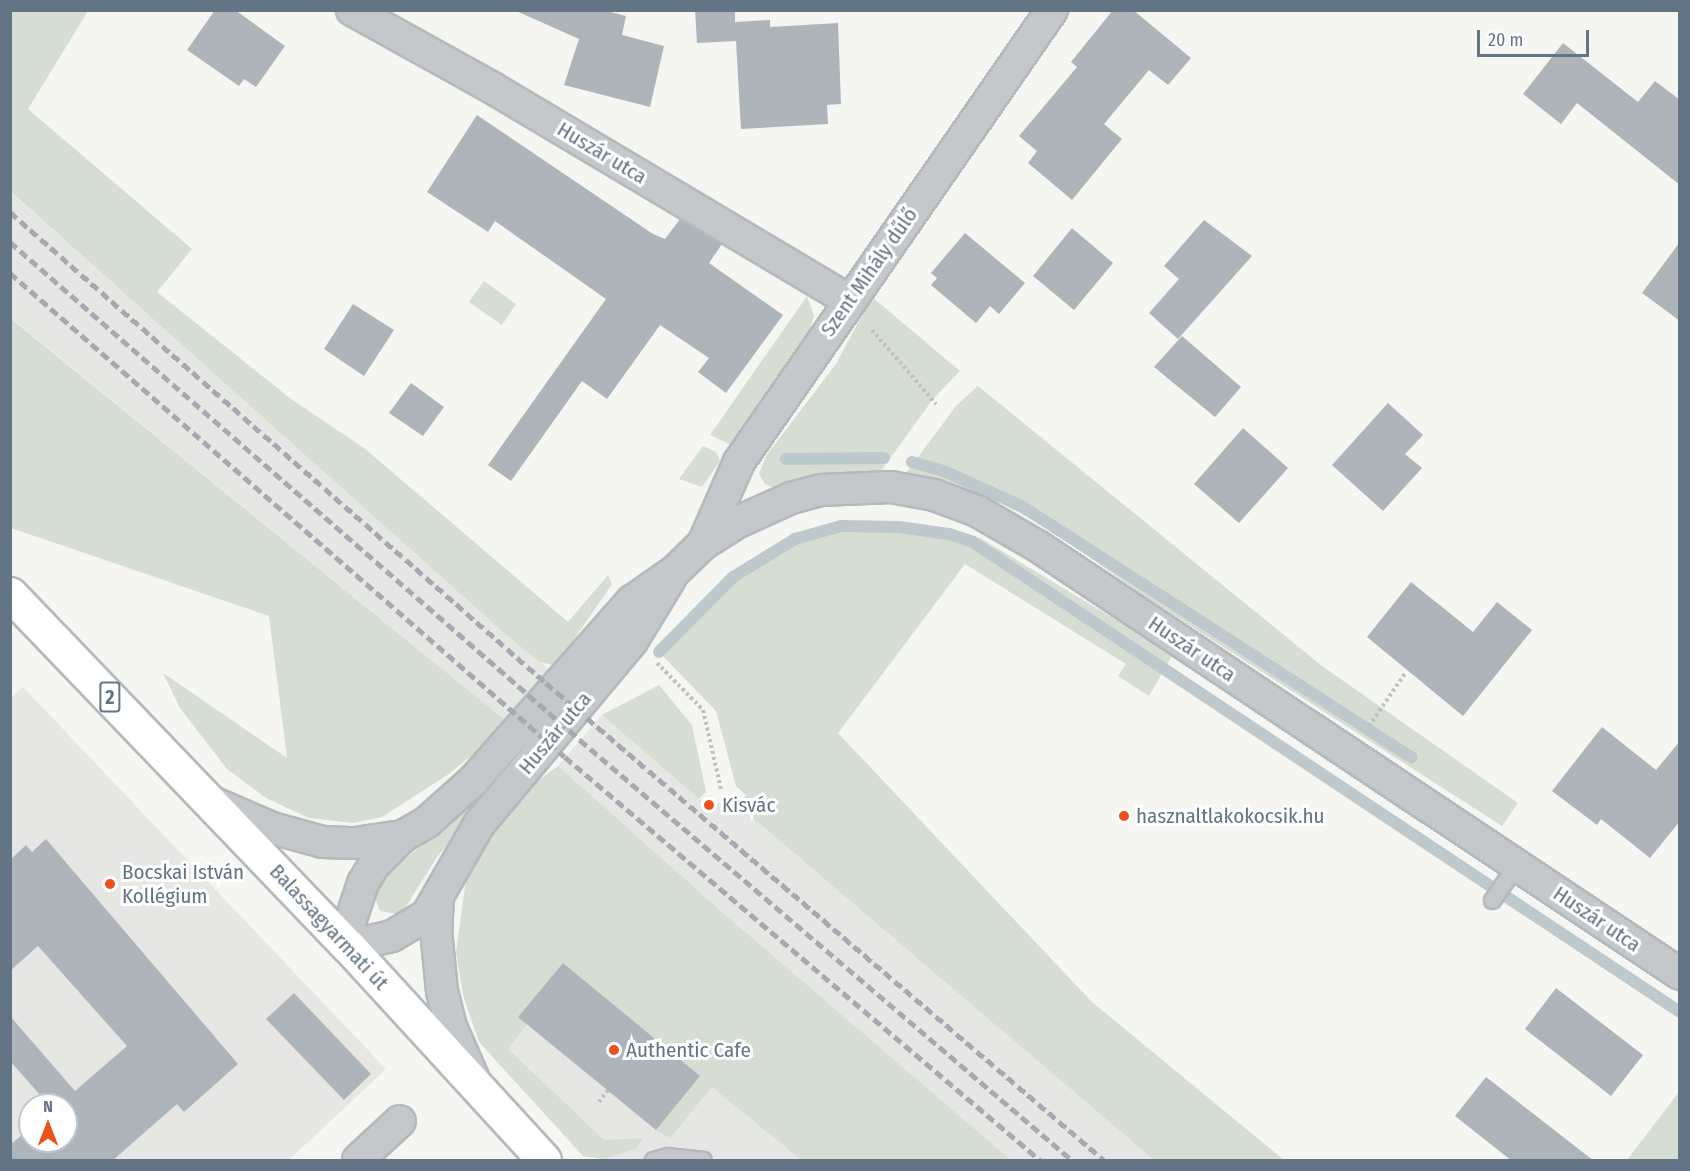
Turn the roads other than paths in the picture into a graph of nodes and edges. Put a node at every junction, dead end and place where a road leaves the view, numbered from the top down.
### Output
1 (352, 10) edge
2 (1052, 10) edge
3 (849, 300) junction
4 (703, 544) junction
5 (675, 571) junction
6 (15, 608) edge
7 (210, 801) junction
8 (403, 837) junction
9 (1510, 874) junction
10 (438, 897) junction
11 (1492, 900) dead end
12 (348, 946) junction
13 (1680, 974) edge
14 (480, 1091) junction
15 (400, 1121) dead end
16 (358, 1161) edge
17 (544, 1161) edge
18 (653, 1161) edge
19 (703, 1161) edge

1 - 3 street, Huszár utca
2 - 3 street, Szent Mihály dűlő
3 - 4 street, Szent Mihály dűlő
4 - 5 street, Huszár utca
4 - 9 street, Huszár utca
5 - 8 street, Huszár utca
5 - 10 street, Huszár utca
6 - 7 main road, Balassagyarmati út / 2
7 - 8 street, Huszár utca
7 - 12 main road, Balassagyarmati út / 2
8 - 12 street, Huszár utca
9 - 11 lane
9 - 13 street, Huszár utca
10 - 12 street, Huszár utca
10 - 14 street, Huszár utca
12 - 14 main road, Balassagyarmati út / 2
14 - 17 main road, Balassagyarmati út / 2
15 - 16 street
18 - 19 lane

